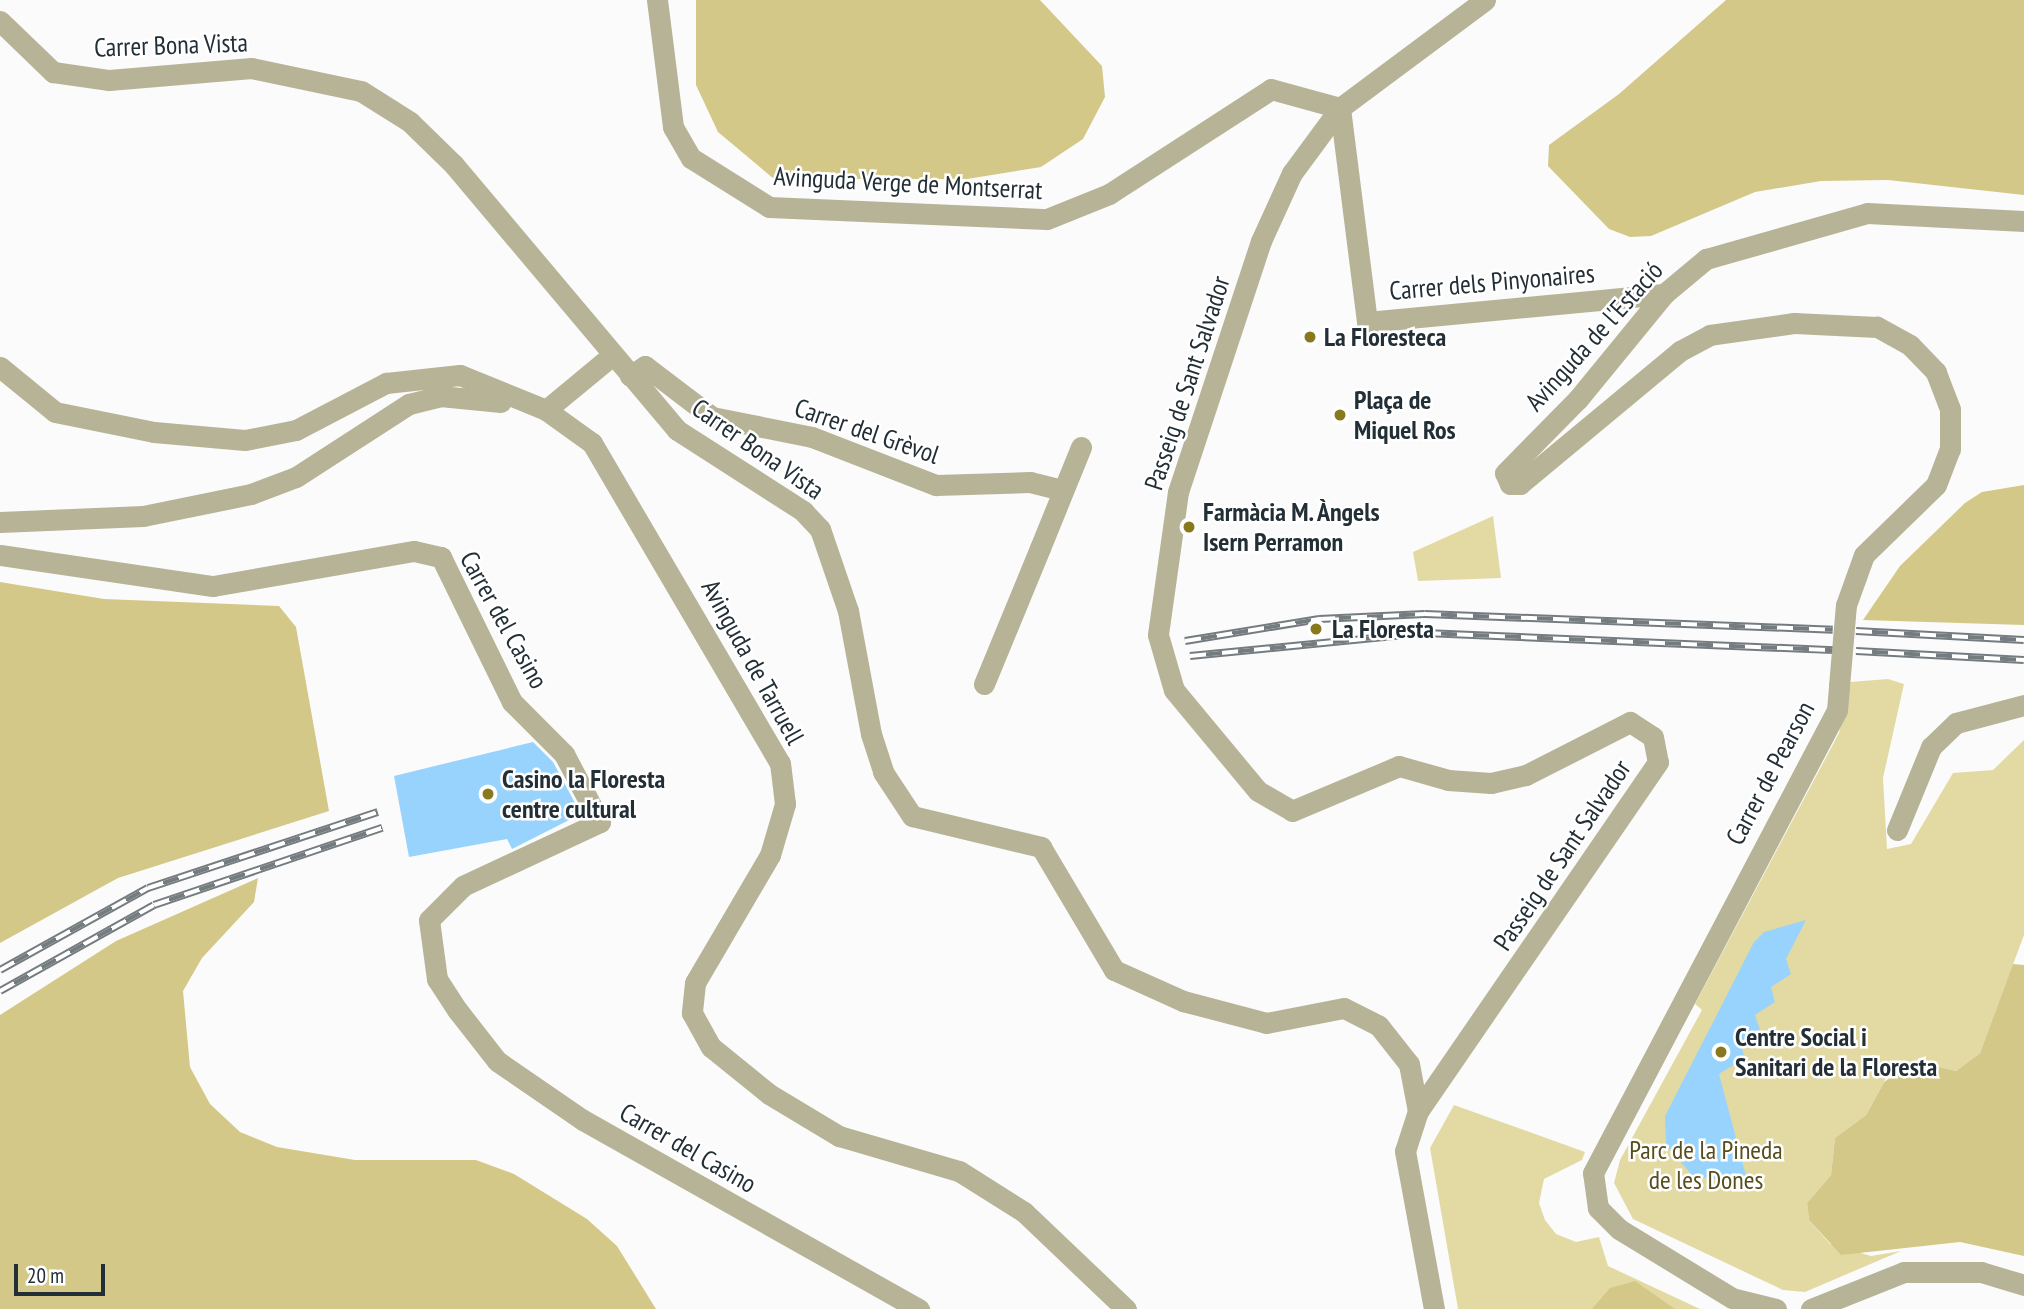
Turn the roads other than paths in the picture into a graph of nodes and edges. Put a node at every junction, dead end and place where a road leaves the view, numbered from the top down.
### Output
1 (657, 0) edge
2 (1485, 0) edge
3 (0, 22) edge
4 (1340, 108) junction
5 (2024, 221) edge
6 (1664, 294) junction
7 (610, 357) junction
8 (0, 367) edge
9 (630, 376) junction
10 (546, 410) junction
11 (1081, 447) dead end
12 (1505, 473) joint
13 (1063, 490) junction
14 (0, 522) edge
15 (0, 555) edge
16 (984, 684) dead end
17 (2024, 705) edge
18 (1897, 830) dead end
19 (1418, 1111) junction
20 (2024, 1285) edge
21 (919, 1309) edge
22 (1126, 1309) edge
23 (1434, 1309) edge
24 (1776, 1309) edge
25 (1811, 1309) edge

1 - 4 street, Avinguda Verge de Montserrat
2 - 4 street
3 - 7 street, Carrer Bona Vista
4 - 6 street, Carrer dels Pinyonaires
4 - 19 street, Passeig de Sant Salvador
5 - 6 street, Avinguda de l'Estació
6 - 12 street, Avinguda de l'Estació
7 - 9 street, Carrer Bona Vista
7 - 10 street
8 - 10 street, Avinguda de Tarruell
9 - 13 street, Carrer del Grèvol
9 - 19 street, Carrer Bona Vista
10 - 14 street
10 - 22 street, Avinguda de Tarruell
11 - 13 street
12 - 24 street, Carrer de Pearson, bridge
13 - 16 street
15 - 21 street, Carrer del Casino
17 - 18 street
19 - 23 street
20 - 25 street

